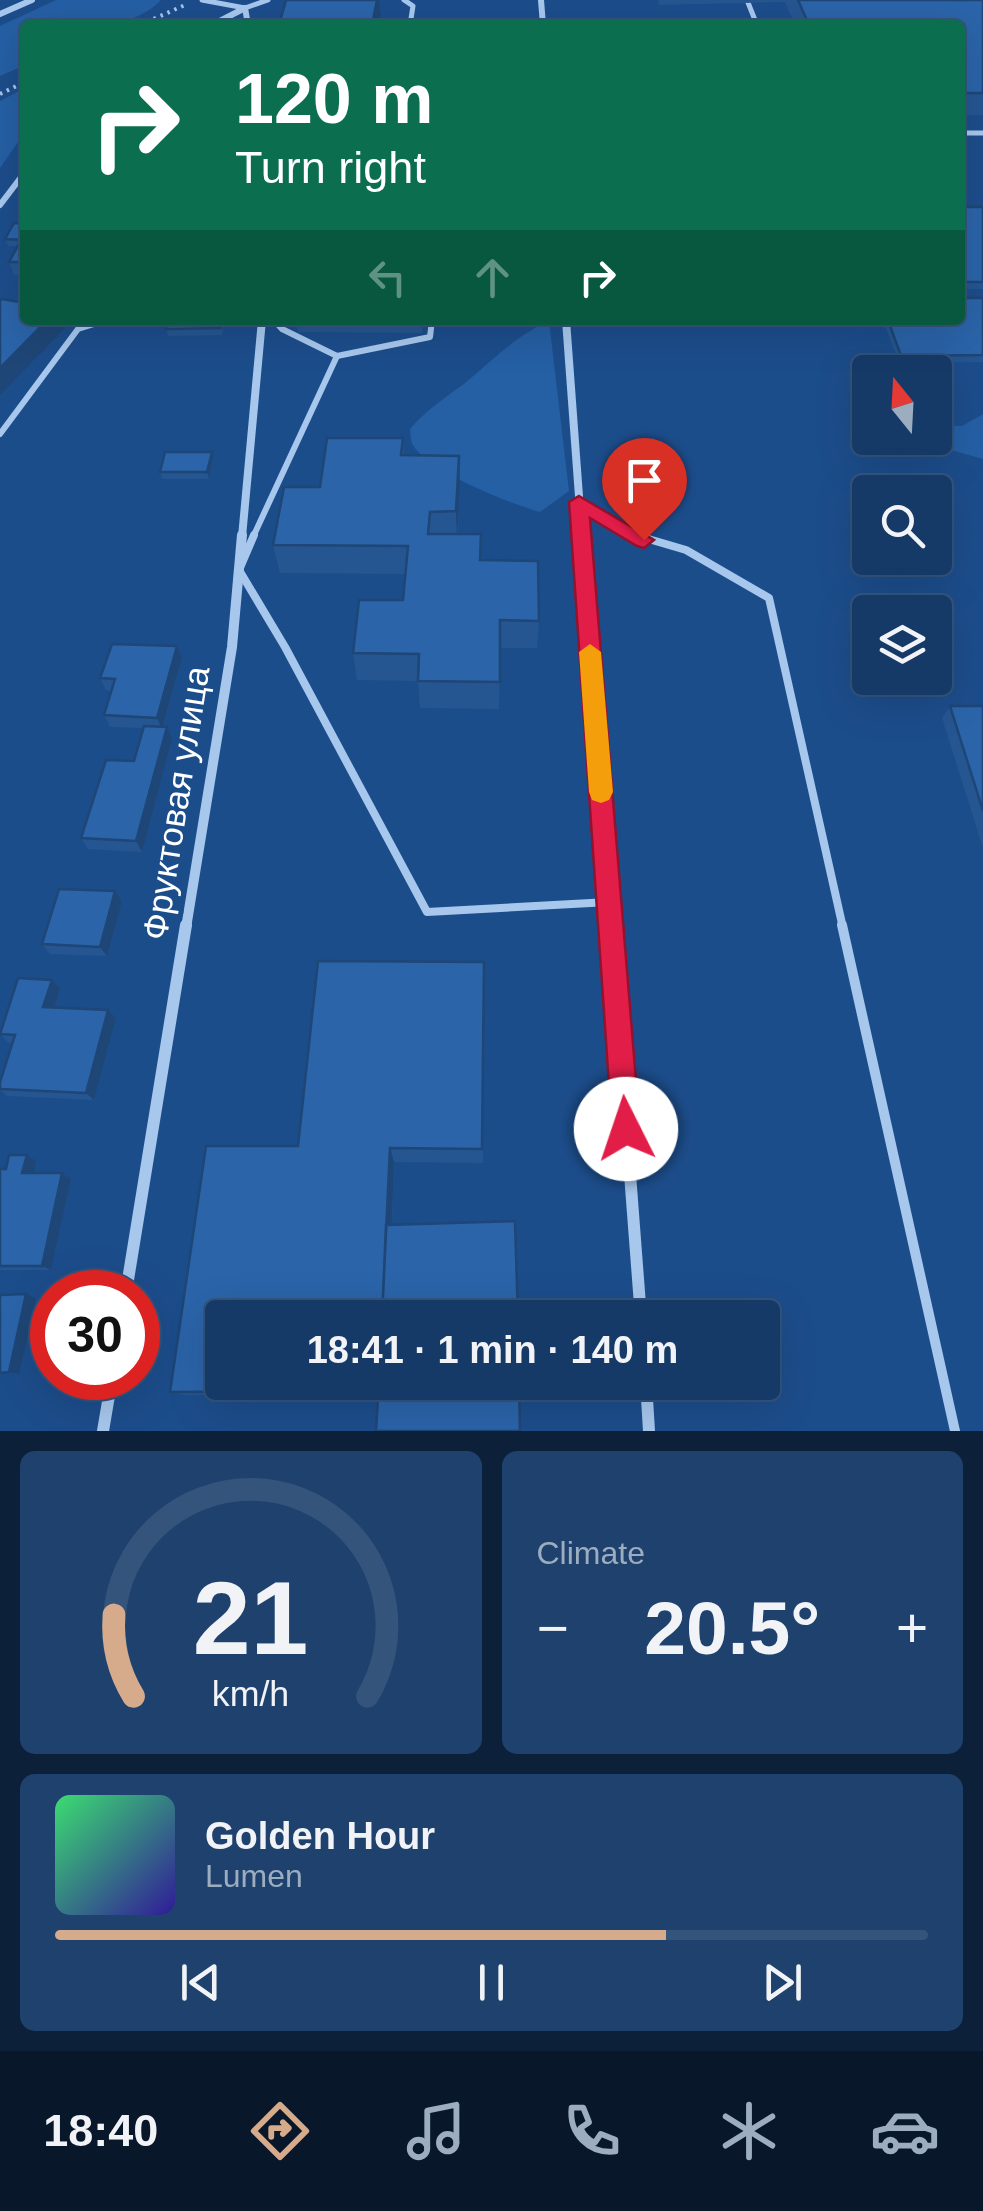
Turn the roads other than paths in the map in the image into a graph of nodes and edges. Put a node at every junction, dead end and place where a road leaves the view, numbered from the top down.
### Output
1 (32, 0) edge
2 (202, 0) edge
3 (268, 0) edge
4 (245, 8) junction
5 (0, 14) edge
6 (222, 20) edge
7 (247, 20) edge
8 (20, 178) edge
9 (0, 204) edge
10 (91, 325) edge
11 (262, 325) edge
12 (278, 325) edge
13 (283, 325) edge
14 (431, 325) edge
15 (566, 325) edge
16 (282, 329) junction
17 (337, 356) junction
18 (0, 434) edge
19 (579, 502) junction
20 (240, 570) junction
21 (608, 902) junction
22 (130, 1270) edge
23 (640, 1300) edge
24 (108, 1400) edge
25 (647, 1400) edge
26 (103, 1431) edge
27 (650, 1431) edge
28 (955, 1431) edge

1 - 5 street
2 - 4 lane
3 - 4 lane
4 - 6 street
4 - 7 street
8 - 9 street
10 - 18 lane
11 - 20 street, Фруктовая улица
12 - 16 lane
13 - 16 lane
14 - 17 lane
15 - 19 street
16 - 17 lane
17 - 20 lane
19 - 21 street
19 - 28 lane
20 - 21 lane
20 - 22 street, Фруктовая улица
21 - 23 street
24 - 26 street
25 - 27 street

